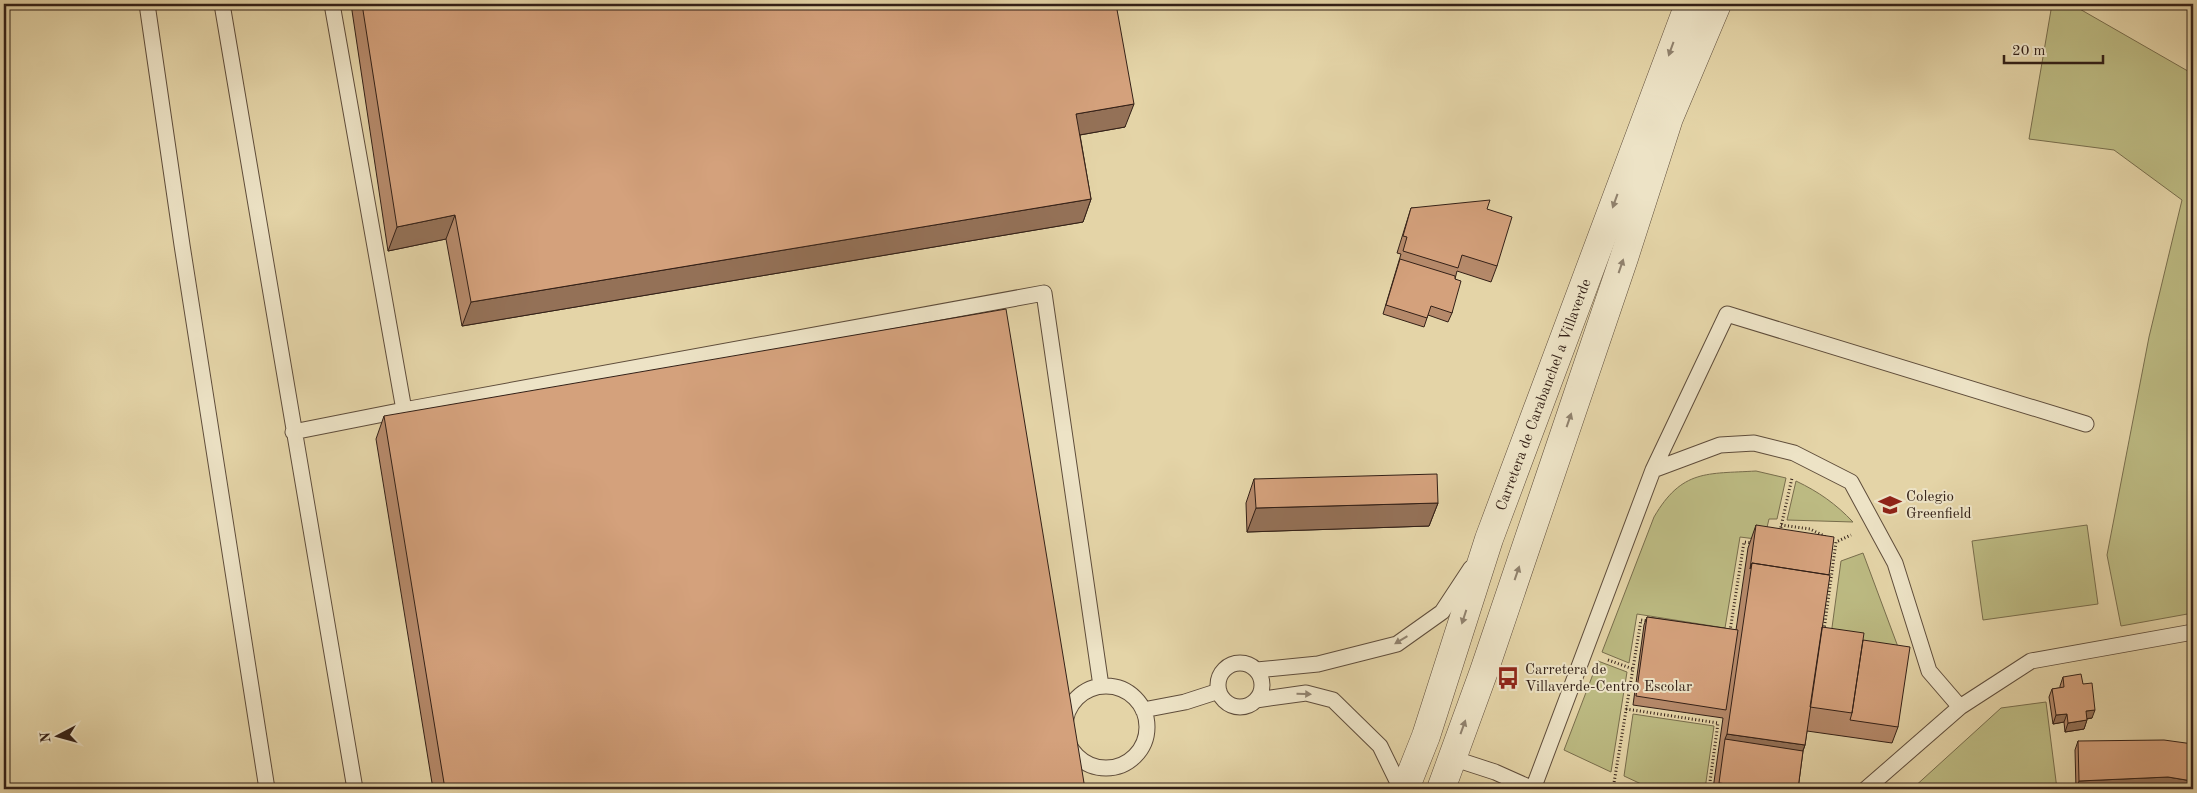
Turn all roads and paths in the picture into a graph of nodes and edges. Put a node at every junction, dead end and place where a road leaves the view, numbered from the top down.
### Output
1 (147, 4) edge
2 (222, 4) edge
3 (332, 4) edge
4 (1689, 4) edge
5 (1717, 4) edge
6 (404, 410) junction
7 (2086, 424) dead end
8 (293, 432) junction
9 (1798, 455) junction
10 (1653, 470) junction
11 (1781, 526) junction
12 (1875, 526) junction
13 (1489, 539) junction
14 (1778, 539) edge
15 (1836, 542) junction
16 (1760, 544) edge
17 (1651, 622) edge
18 (2193, 632) edge
19 (1729, 634) edge
20 (1823, 636) edge
21 (1257, 670) junction
22 (1101, 686) junction
23 (1219, 691) junction
24 (1256, 700) junction
25 (1960, 707) junction
26 (1626, 709) junction
27 (1143, 710) junction
28 (1452, 758) junction
29 (267, 789) edge
30 (355, 789) edge
31 (1403, 789) edge
32 (1441, 789) edge
33 (1533, 789) edge
34 (1614, 789) edge
35 (1709, 789) edge
36 (1866, 789) edge

1 - 29 lane
2 - 8 lane
3 - 6 lane
4 -> 13 street, Carretera de Carabanchel a Villaverde
28 -> 5 street, Carretera de Carabanchel a Villaverde
6 - 8 lane
6 - 22 lane
7 - 10 lane
8 - 30 lane
9 - 10 lane
9 - 11 path
9 - 12 lane
10 - 33 lane
11 - 14 path
11 - 15 path
12 - 15 path
12 - 25 lane
13 -> 21 lane
13 -> 31 street, Carretera de Carabanchel a Villaverde
15 - 20 path
16 - 19 path
17 - 26 path
18 - 25 lane
21 - 23 lane
21 - 24 lane
22 - 27 lane
22 - 27 lane
23 - 24 lane
23 - 27 lane
24 -> 31 lane
25 - 36 lane
26 - 34 path
26 - 35 path
28 - 32 street, Carretera de Carabanchel a Villaverde
28 - 33 lane

